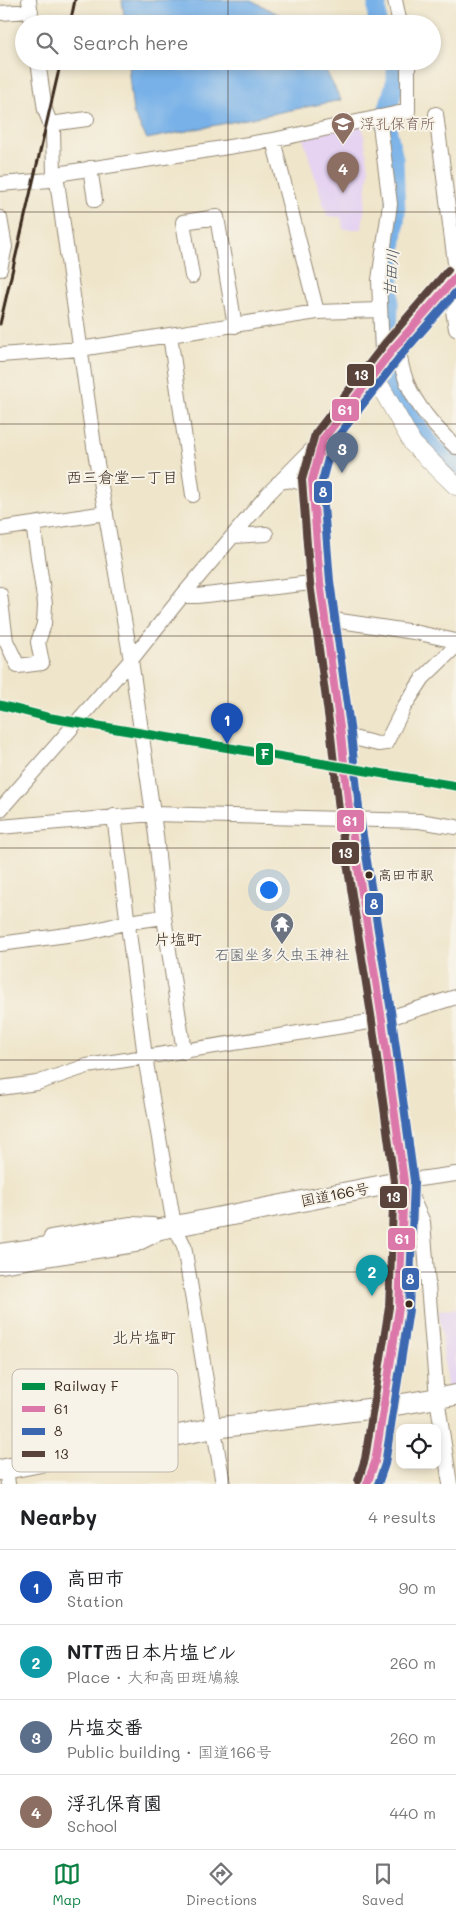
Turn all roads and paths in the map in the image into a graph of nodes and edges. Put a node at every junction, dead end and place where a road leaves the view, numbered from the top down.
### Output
1 (395, 0) edge
2 (31, 12) edge
3 (0, 13) edge
4 (398, 15) edge
5 (39, 70) edge
6 (408, 70) edge
7 (436, 114) dead end
8 (379, 117) junction
9 (87, 119) dead end
10 (50, 124) junction
11 (273, 140) junction
12 (90, 168) junction
13 (54, 175) junction
14 (0, 184) edge
15 (95, 200) dead end
16 (0, 218) edge
17 (0, 269) edge
18 (192, 276) dead end
19 (454, 285) edge
20 (380, 310) junction
21 (317, 312) junction
22 (235, 326) junction
23 (456, 329) edge
24 (170, 336) junction
25 (80, 348) junction
26 (0, 355) edge
27 (388, 357) junction
28 (323, 439) junction
29 (456, 448) edge
30 (278, 483) junction
31 (456, 486) edge
32 (193, 495) dead end
33 (314, 505) junction
34 (106, 513) junction
35 (33, 524) junction
36 (0, 529) edge
37 (266, 534) dead end
38 (233, 536) junction
39 (320, 582) junction
40 (0, 594) edge
41 (182, 596) junction
42 (327, 619) junction
43 (456, 641) edge
44 (456, 646) edge
45 (131, 660) junction
46 (341, 735) junction
47 (0, 810) edge
48 (153, 814) junction
49 (114, 816) junction
50 (350, 818) junction
51 (0, 827) edge
52 (456, 828) edge
53 (164, 916) junction
54 (128, 922) junction
55 (0, 944) edge
56 (456, 997) edge
57 (382, 1020) junction
58 (184, 1052) junction
59 (145, 1056) junction
60 (0, 1088) edge
61 (456, 1174) edge
62 (404, 1181) junction
63 (174, 1225) junction
64 (0, 1245) edge
65 (0, 1254) edge
66 (0, 1266) edge
67 (447, 1397) edge
68 (384, 1408) junction
69 (214, 1428) junction
70 (178, 1436) edge
71 (224, 1484) edge
72 (367, 1484) edge
73 (450, 1484) edge

1 - 4 street
2 - 3 street
5 - 10 street
6 - 8 street
7 - 19 street
8 - 11 street
8 - 20 street
9 - 10 street
10 - 13 street
11 - 12 street
11 - 21 street
12 - 13 street
12 - 15 street
13 - 14 street
13 - 25 street
16 - 17 street
18 - 22 street
19 - 23 street
19 - 27 highway
20 - 21 street
20 - 27 street
21 - 22 street
22 - 24 street
24 - 25 street
24 - 32 street
25 - 26 street
25 - 34 street
27 - 28 highway
27 - 29 street
27 - 31 main road
28 - 30 street
28 - 33 highway
30 - 33 street
30 - 38 street
33 - 39 highway
34 - 35 street
34 - 45 street
35 - 36 street
35 - 40 street
37 - 38 street
38 - 41 street
39 - 41 street
39 - 42 highway
41 - 45 street
42 - 43 street
42 - 46 highway
44 - 46 street
45 - 47 street
45 - 48 street
46 - 50 highway
48 - 49 street
48 - 50 street
48 - 53 street
49 - 51 street
49 - 54 street
50 - 52 street
50 - 57 highway
53 - 54 street
53 - 58 street
54 - 55 street
54 - 59 street
56 - 57 street
57 - 58 street
57 - 62 highway
58 - 59 street
59 - 60 street
59 - 63 street
61 - 62 street
62 - 63 highway, 国道166号
62 - 67 street
62 - 68 main road
63 - 64 street
63 - 65 highway, 国道166号
63 - 66 street
63 - 69 street
67 - 68 highway
67 - 73 street
68 - 69 highway
68 - 72 main road
69 - 70 highway
69 - 71 street

